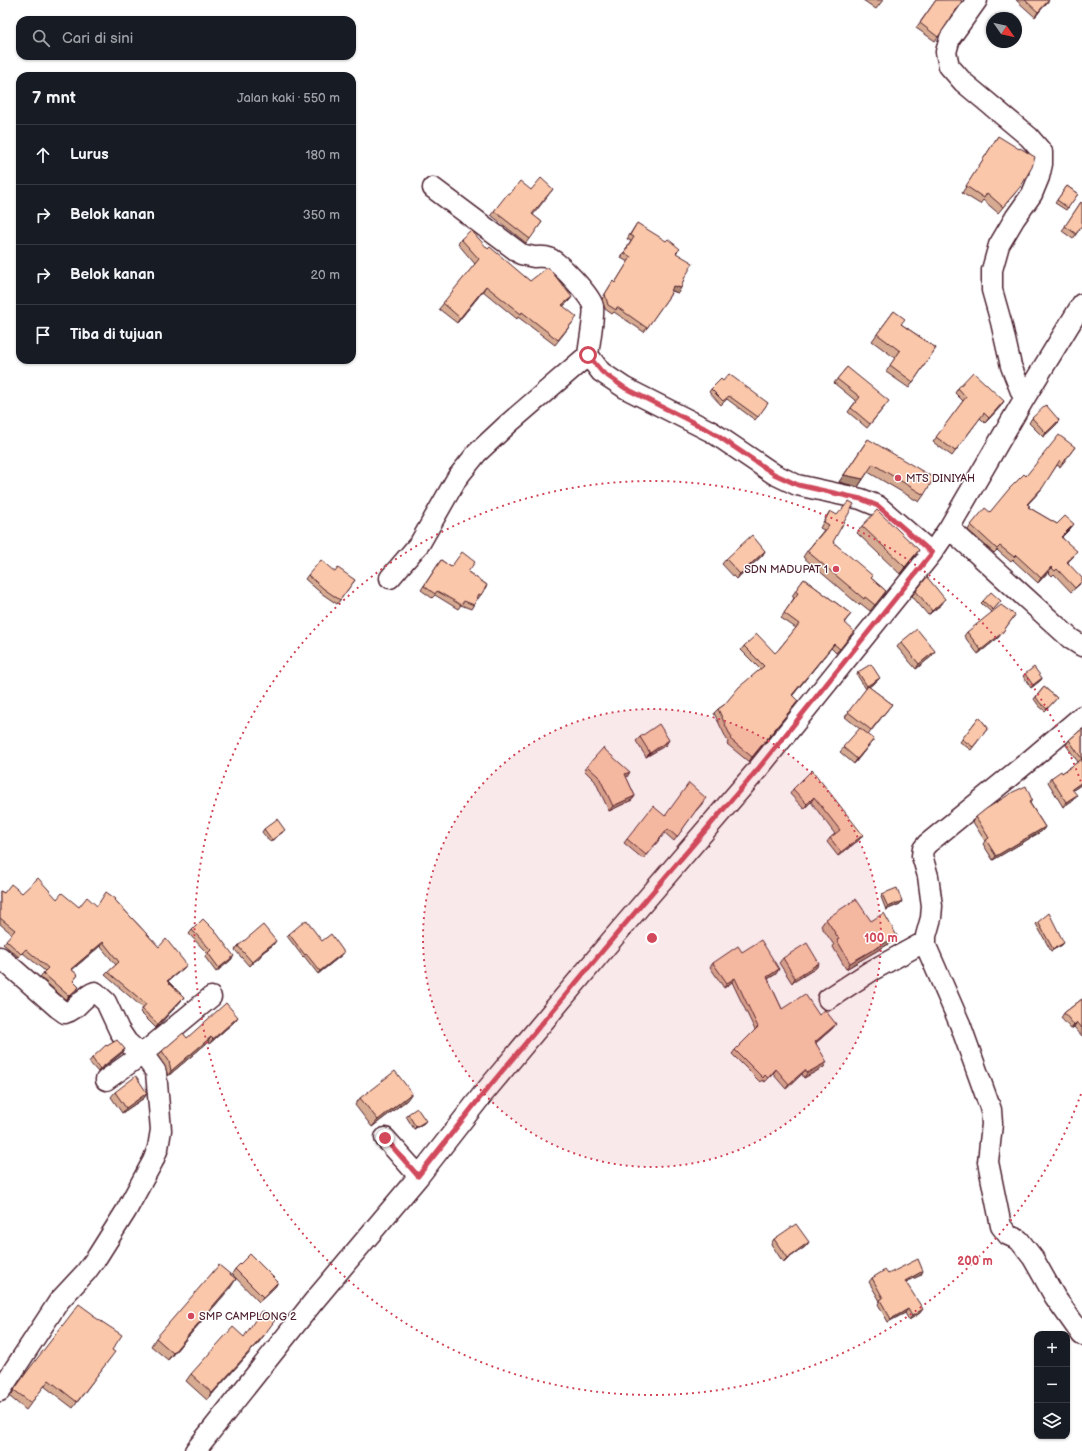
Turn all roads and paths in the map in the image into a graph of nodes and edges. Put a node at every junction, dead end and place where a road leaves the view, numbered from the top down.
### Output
1 (977, 0) edge
2 (433, 188) dead end
3 (1082, 304) edge
4 (588, 355) junction
5 (1024, 399) junction
6 (949, 528) junction
7 (932, 553) junction
8 (390, 578) dead end
9 (1082, 646) edge
10 (1082, 716) edge
11 (926, 941) junction
12 (0, 957) edge
13 (211, 997) dead end
14 (828, 999) dead end
15 (140, 1055) junction
16 (106, 1080) dead end
17 (385, 1138) dead end
18 (418, 1176) junction
19 (1082, 1335) edge
20 (0, 1391) edge
21 (195, 1451) edge

1 - 5 street
2 - 4 street
3 - 5 street
4 - 7 street
4 - 8 street
5 - 6 street
6 - 7 street
6 - 9 street
7 - 18 street
10 - 11 street
11 - 14 street
11 - 19 street
12 - 15 street
13 - 15 street
15 - 16 street
15 - 20 street
17 - 18 street
18 - 21 street

